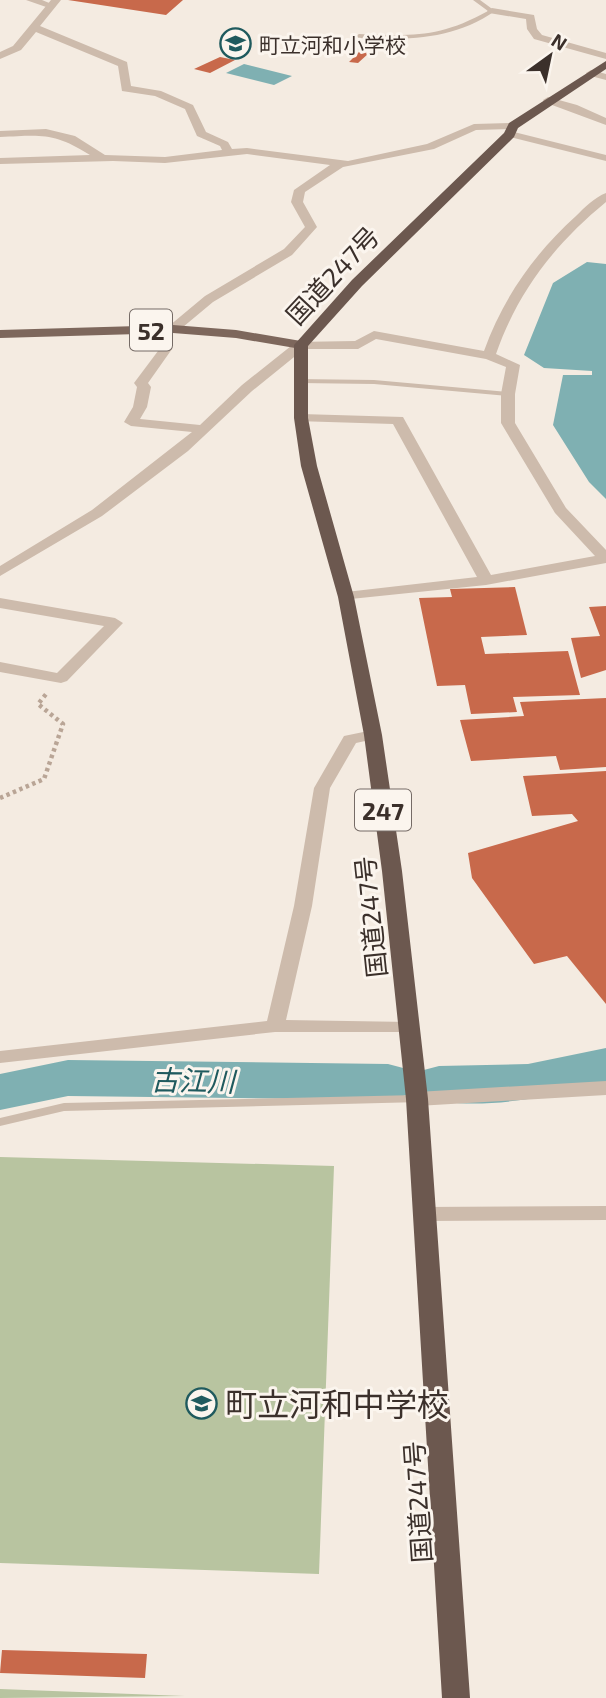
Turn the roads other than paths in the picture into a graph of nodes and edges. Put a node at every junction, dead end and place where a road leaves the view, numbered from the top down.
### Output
1 (31, 0) edge
2 (476, 0) edge
3 (53, 3) edge
4 (492, 12) junction
5 (33, 27) junction
6 (359, 36) dead end
7 (0, 56) edge
8 (606, 56) edge
9 (601, 72) edge
10 (548, 100) junction
11 (606, 122) edge
12 (512, 130) junction
13 (0, 134) edge
14 (228, 152) junction
15 (102, 158) junction
16 (606, 158) edge
17 (0, 161) edge
18 (341, 163) junction
19 (606, 196) edge
20 (173, 329) junction
21 (148, 330) junction
22 (0, 334) edge
23 (300, 345) junction
24 (489, 356) junction
25 (300, 381) junction
26 (508, 394) junction
27 (301, 418) junction
28 (203, 429) junction
29 (606, 559) edge
30 (0, 572) edge
31 (486, 580) junction
32 (346, 597) junction
33 (0, 603) edge
34 (0, 667) edge
35 (373, 735) junction
36 (275, 1026) junction
37 (409, 1028) junction
38 (0, 1057) edge
39 (606, 1088) edge
40 (417, 1100) junction
41 (0, 1122) edge
42 (606, 1213) edge
43 (423, 1214) junction
44 (456, 1698) edge

1 - 3 street
2 - 4 lane
3 - 5 street
4 - 6 lane
4 - 8 street
5 - 7 street
5 - 14 street
9 - 10 highway, 国道247号
10 - 11 street
10 - 12 highway, 国道247号
12 - 16 street
12 - 18 street
12 - 23 highway, 国道247号
13 - 15 street
14 - 15 street
14 - 18 street
15 - 17 street
18 - 20 street
19 - 24 street
20 - 21 main road, 52
20 - 23 main road, 52
21 - 22 main road, 52
21 - 28 street
23 - 24 street
23 - 25 highway, 国道247号 / 247
23 - 28 street
24 - 26 street
25 - 26 lane
25 - 27 highway, 国道247号 / 247
26 - 29 street
27 - 31 street
27 - 32 highway, 国道247号 / 247
28 - 30 street
29 - 31 street
31 - 32 street
32 - 35 highway, 国道247号 / 247
33 - 34 street
35 - 36 street
35 - 37 highway, 国道247号 / 247
36 - 37 street
36 - 38 street
37 - 40 highway, 国道247号 / 247
39 - 40 street
40 - 41 lane
40 - 43 highway, 国道247号 / 247
42 - 43 street
43 - 44 highway, 国道247号 / 247

